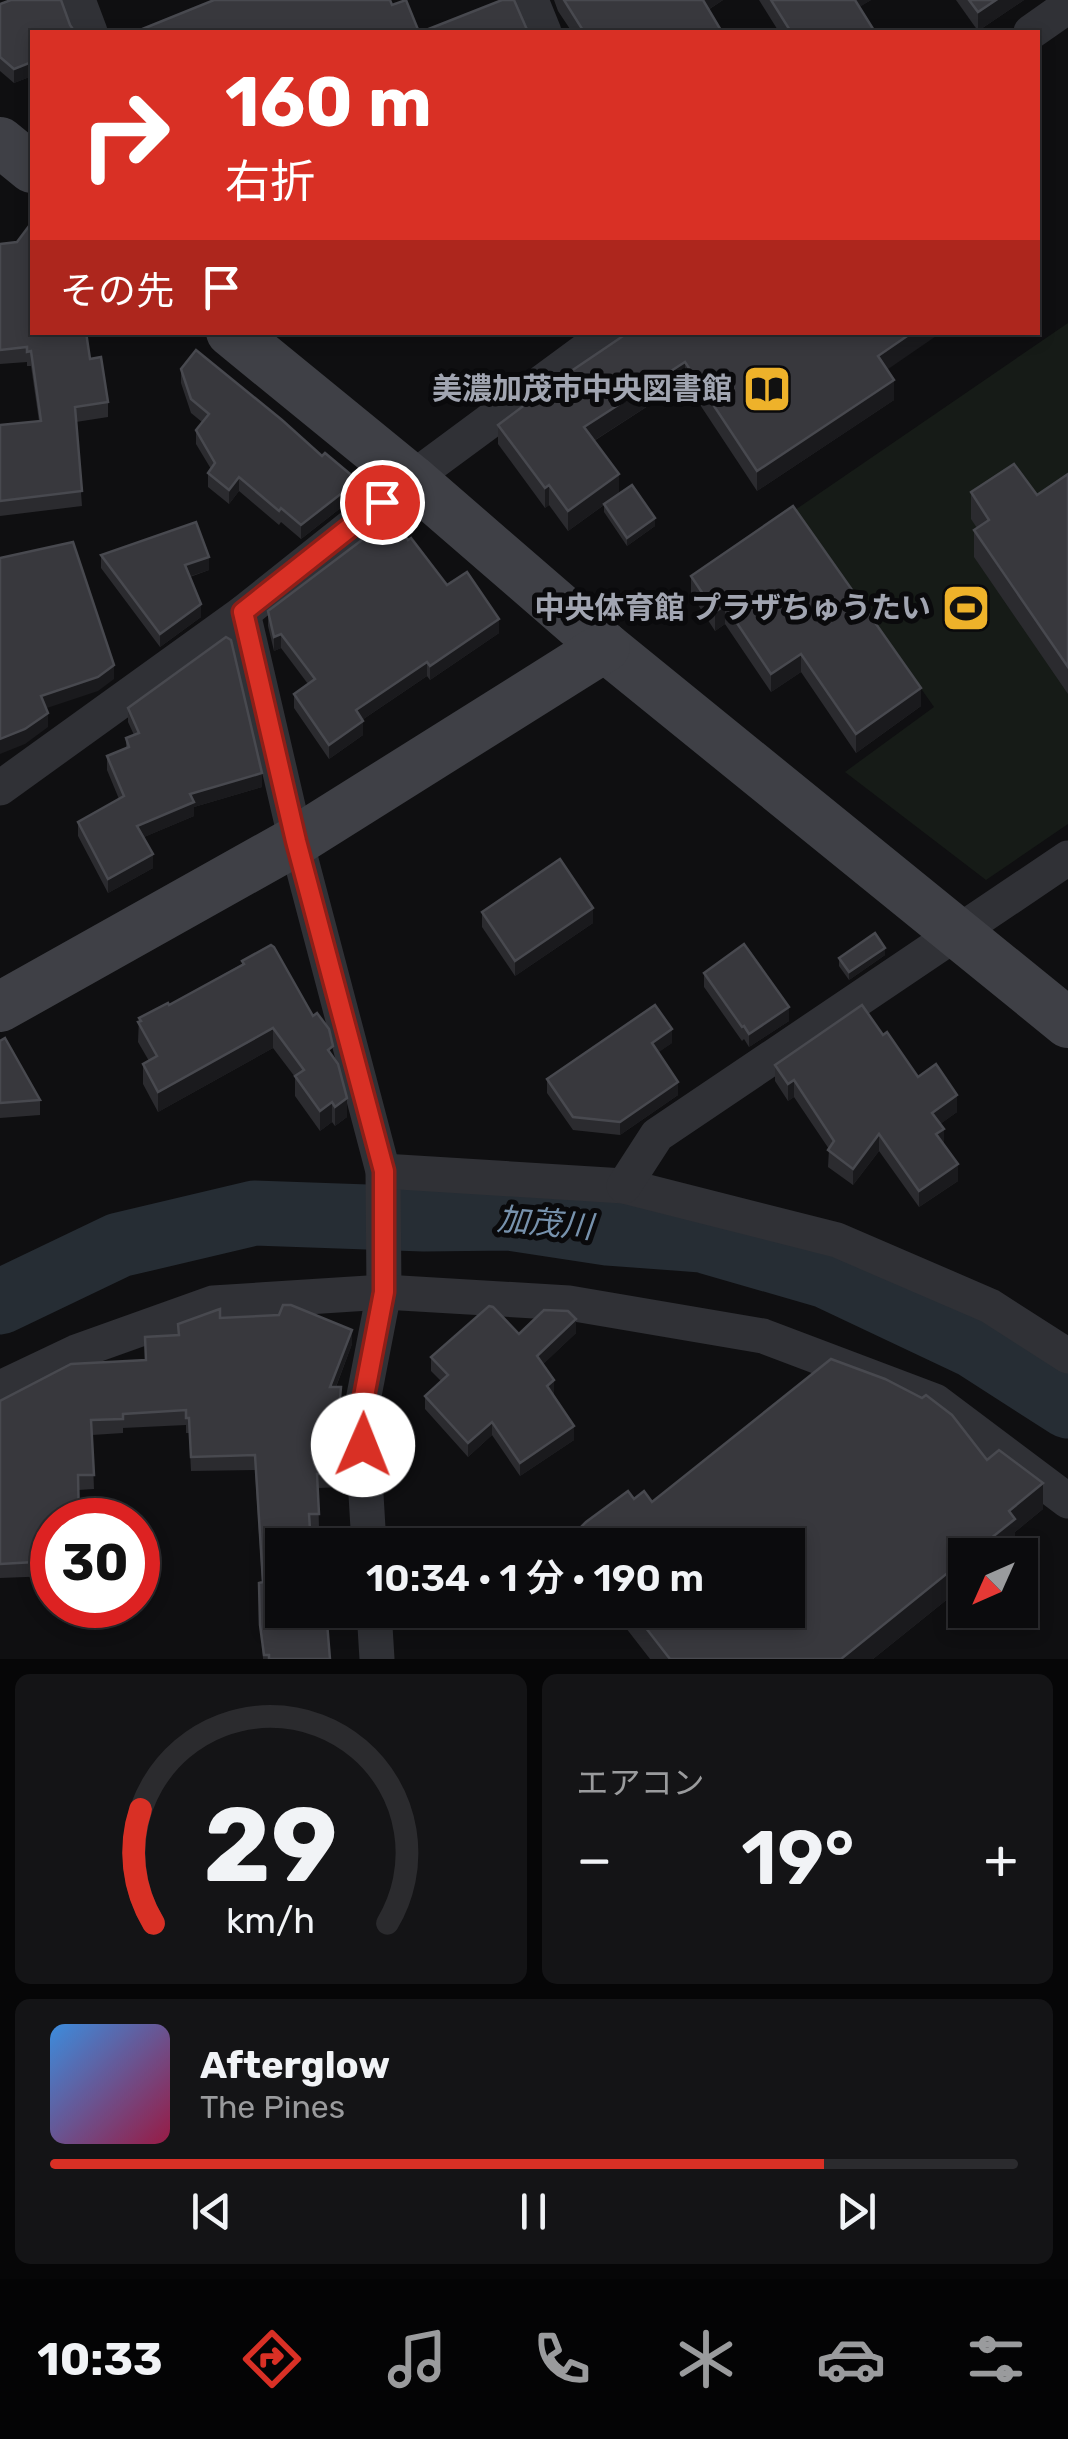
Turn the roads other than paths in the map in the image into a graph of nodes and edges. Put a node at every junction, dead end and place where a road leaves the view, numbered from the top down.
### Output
1 (78, 0) edge
2 (530, 0) edge
3 (1068, 6) edge
4 (89, 30) edge
5 (543, 30) edge
6 (1034, 30) edge
7 (0, 142) edge
8 (30, 166) edge
9 (235, 335) edge
10 (606, 335) edge
11 (411, 479) junction
12 (243, 612) junction
13 (606, 647) junction
14 (0, 788) edge
15 (296, 841) junction
16 (1068, 858) edge
17 (958, 933) junction
18 (0, 1007) edge
19 (1068, 1023) edge
20 (384, 1171) junction
21 (624, 1186) junction
22 (384, 1292) junction
23 (1068, 1356) edge
24 (0, 1388) edge
25 (1068, 1500) edge
26 (369, 1528) edge
27 (375, 1628) edge
28 (377, 1659) edge

1 - 4 street
2 - 5 street
3 - 6 street
7 - 8 street
9 - 11 street
10 - 11 street
11 - 12 street
11 - 13 street
12 - 14 street
12 - 15 street
13 - 15 street
13 - 17 street
15 - 18 street
15 - 20 street
16 - 17 street
17 - 19 street
17 - 21 street
20 - 21 street
20 - 22 street
21 - 23 street
22 - 24 street
22 - 25 street
22 - 26 street
27 - 28 street

